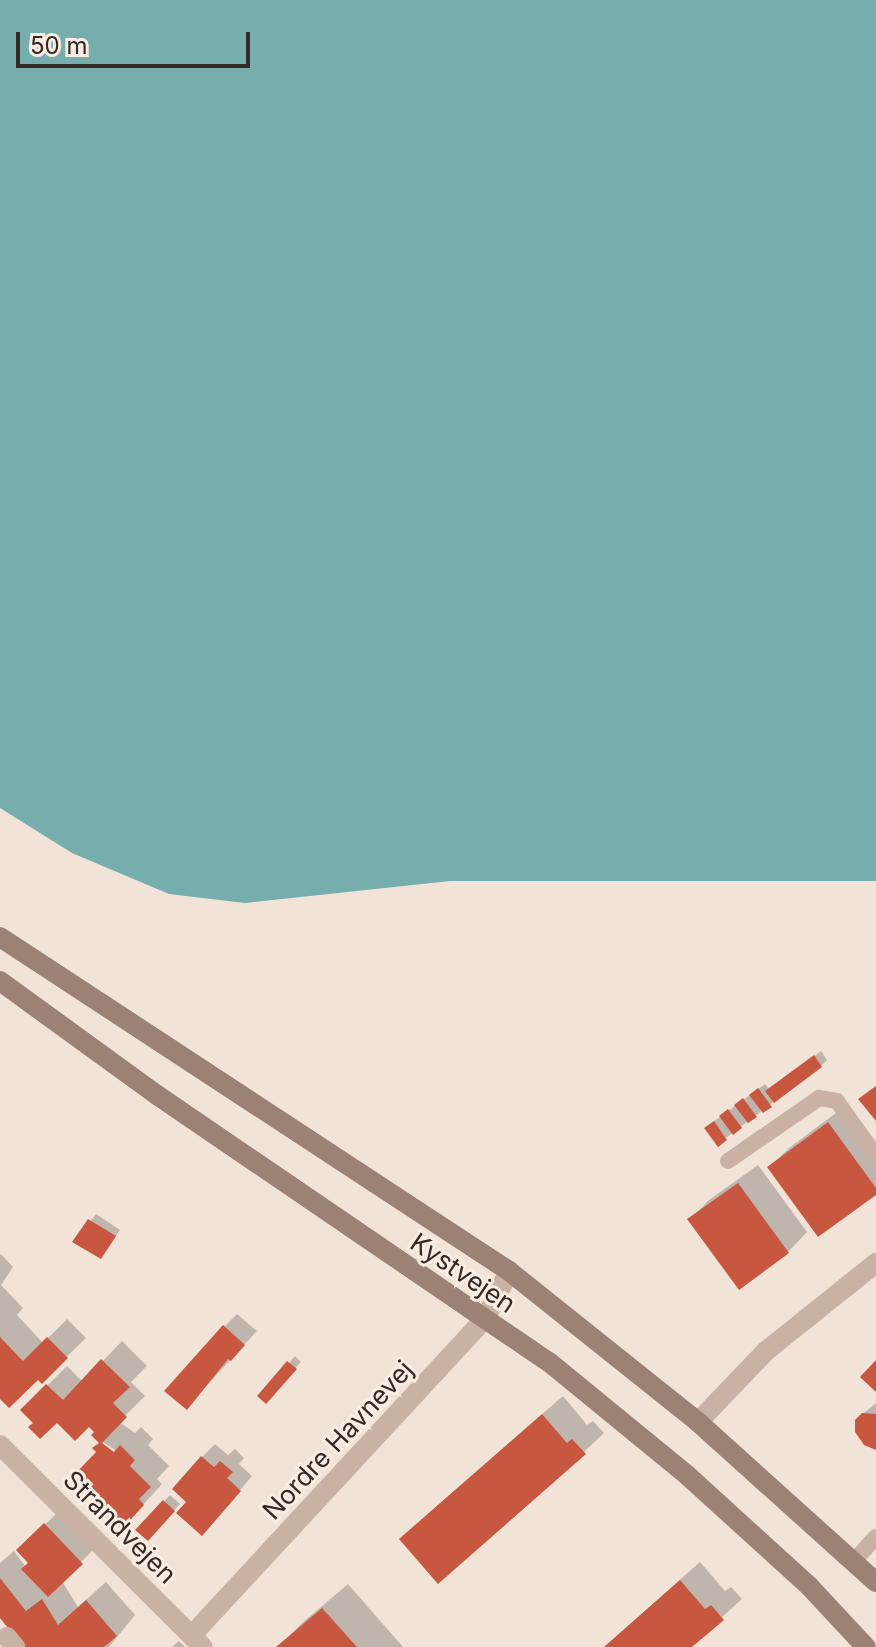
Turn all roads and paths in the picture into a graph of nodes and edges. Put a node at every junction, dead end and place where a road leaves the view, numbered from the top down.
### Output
1 (0, 937) edge
2 (0, 981) edge
3 (876, 1157) edge
4 (728, 1161) dead end
5 (876, 1263) edge
6 (509, 1271) junction
7 (485, 1319) junction
8 (698, 1422) junction
9 (0, 1445) edge
10 (876, 1537) edge
11 (855, 1560) junction
12 (876, 1582) edge
13 (197, 1641) edge
14 (866, 1647) edge

1 - 6 main road, Kystvejen
2 - 7 main road, Kystvejen
3 - 4 lane
5 - 8 street
6 - 7 street, Nordre Havnevej
6 - 8 main road, Kystvejen
7 - 13 street, Nordre Havnevej
7 - 14 main road, Kystvejen
8 - 11 main road, Kystvejen
9 - 13 street, Strandvejen
10 - 11 lane
11 - 12 main road, Kystvejen

